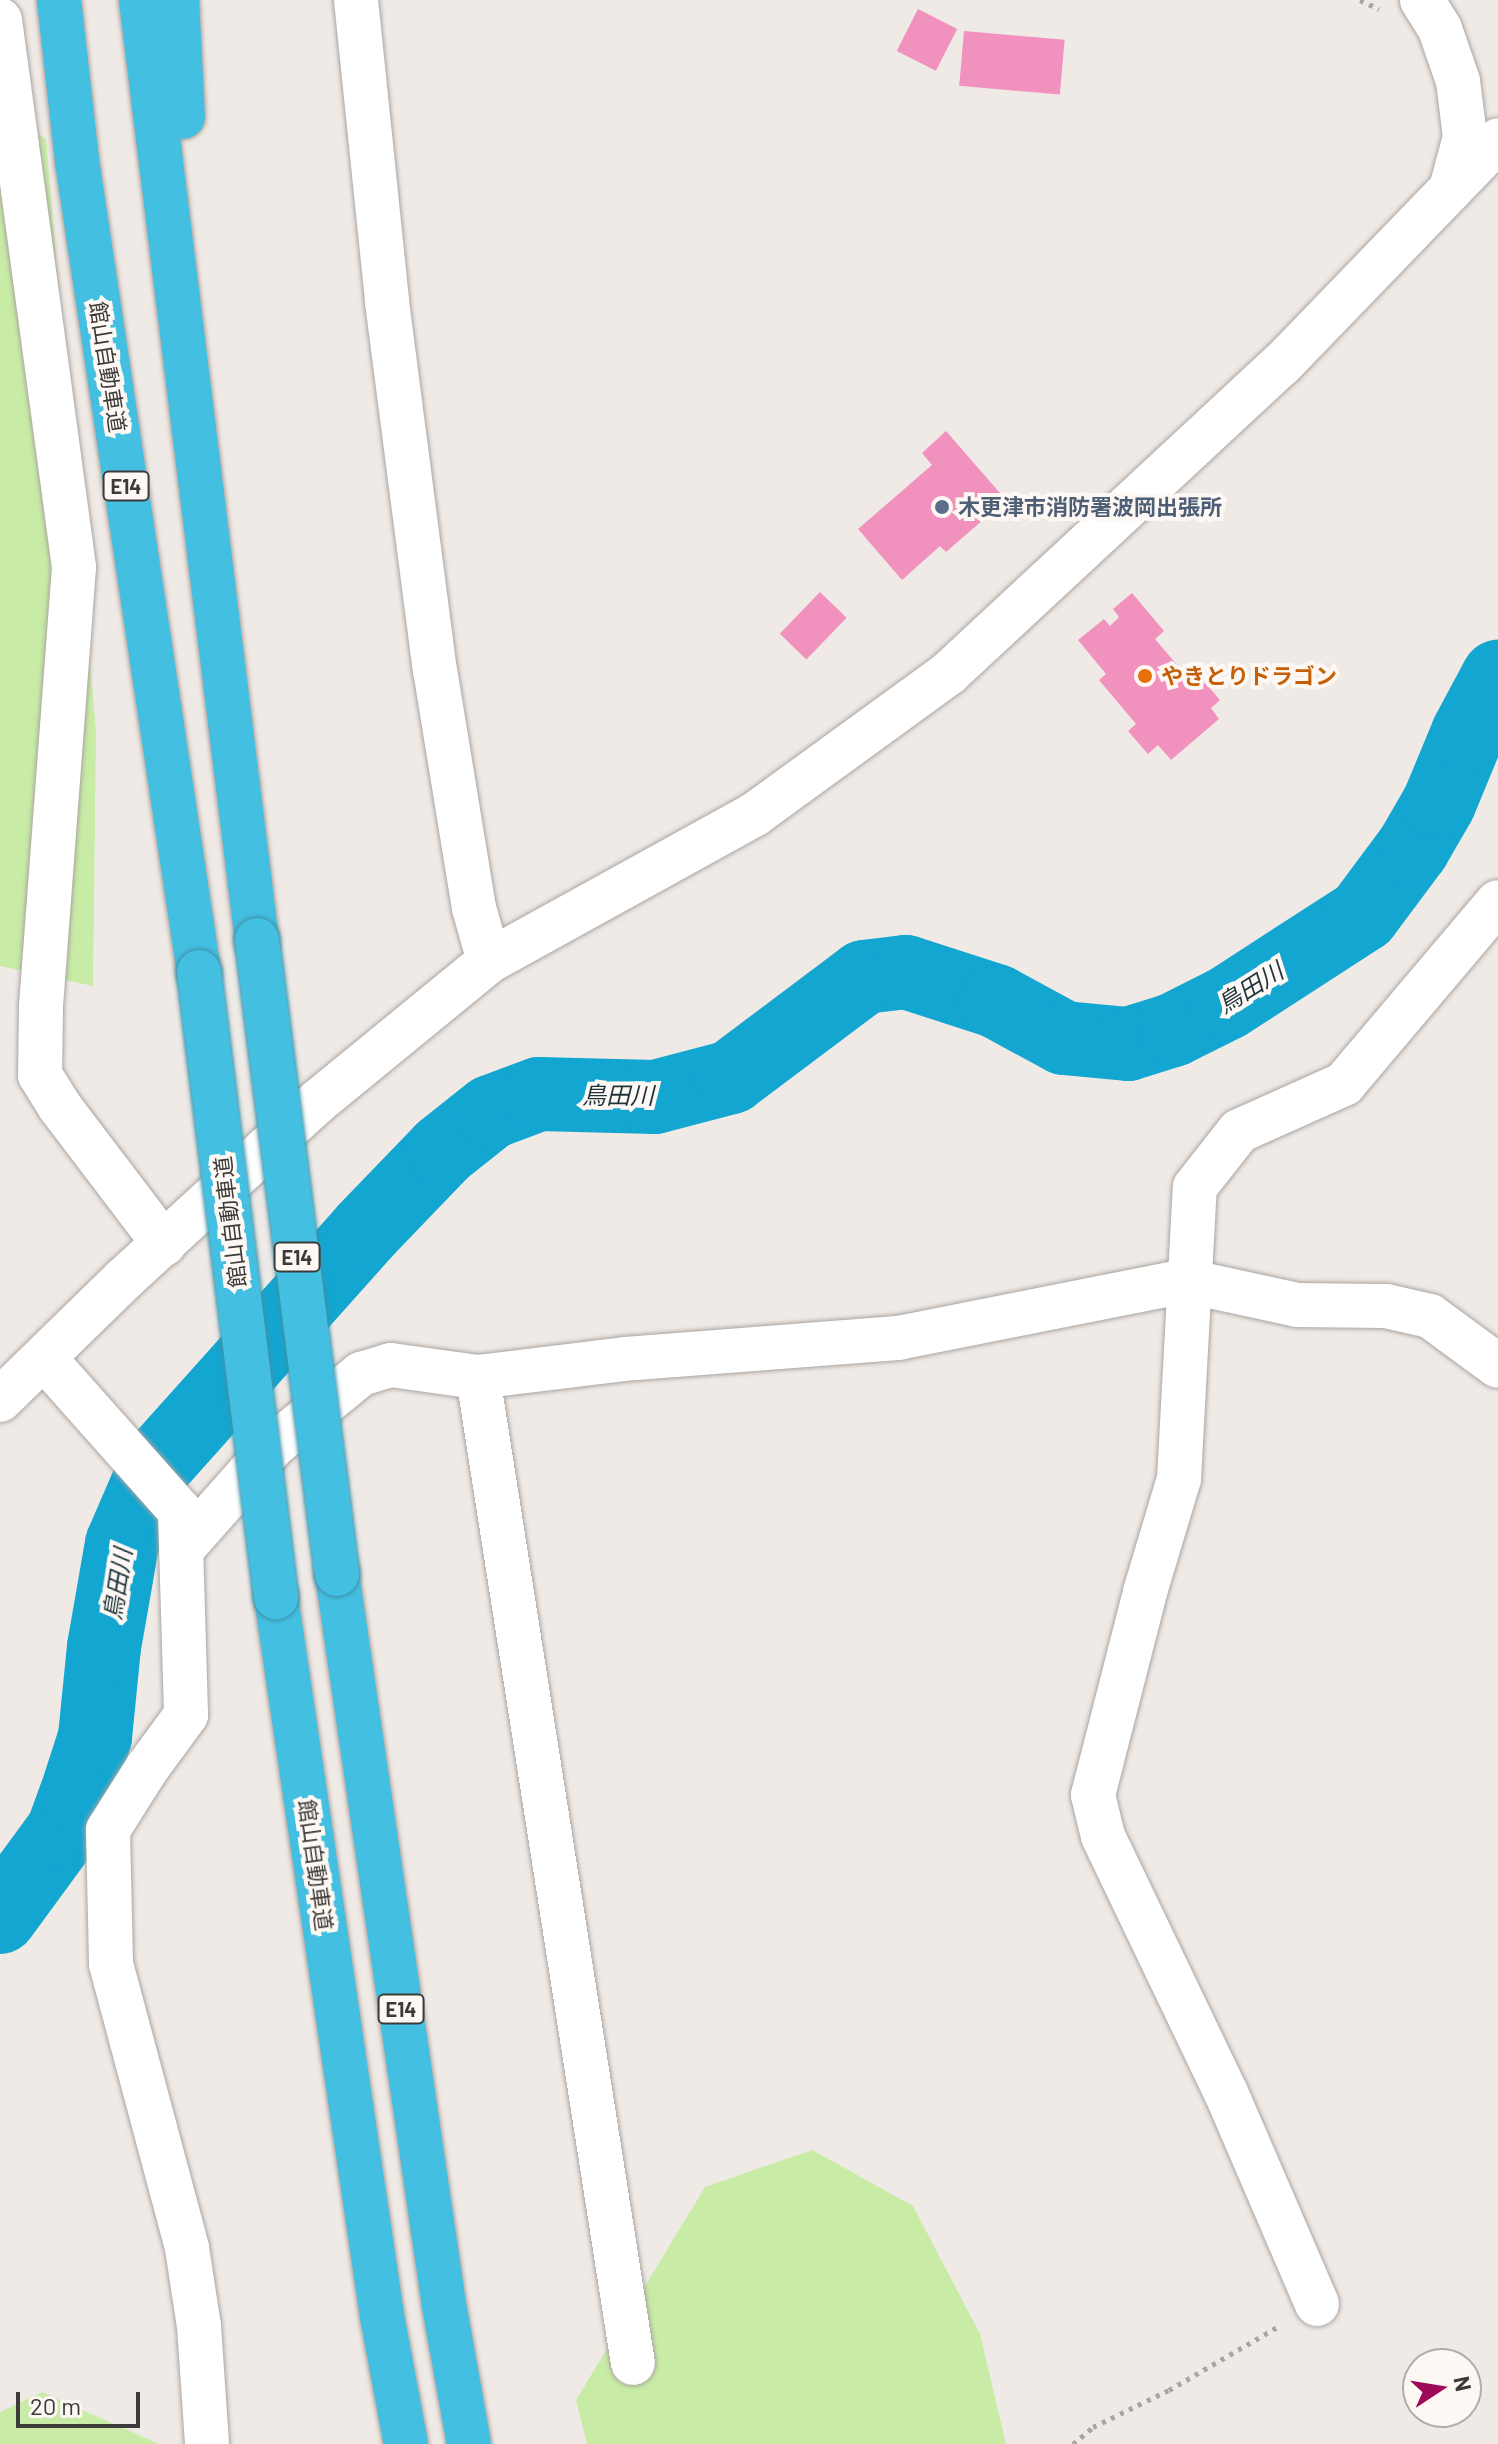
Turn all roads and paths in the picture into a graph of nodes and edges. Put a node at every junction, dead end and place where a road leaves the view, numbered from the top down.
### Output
1 (59, 0) edge
2 (141, 0) edge
3 (177, 0) edge
4 (356, 0) edge
5 (1360, 0) edge
6 (1407, 8) edge
7 (0, 20) edge
8 (1498, 140) edge
9 (1451, 192) junction
10 (246, 846) junction
11 (1498, 902) edge
12 (489, 961) junction
13 (164, 1244) junction
14 (1187, 1281) junction
15 (44, 1358) junction
16 (1498, 1366) edge
17 (478, 1377) junction
18 (0, 1400) edge
19 (182, 1549) junction
20 (1317, 2304) joint
21 (633, 2363) dead end
22 (207, 2444) edge
23 (406, 2444) edge
24 (469, 2444) edge
25 (1073, 2444) edge

1 - 23 highway, 館山自動車道 / E14, bridge
2 - 10 highway, E14
3 - 10 highway
4 - 12 street
5 - 6 path
6 - 9 street
7 - 13 street
8 - 9 street
9 - 12 street
10 - 24 highway, E14, bridge
11 - 14 street
12 - 13 street
13 - 15 street
14 - 16 street
14 - 17 street
14 - 20 street
15 - 18 street
15 - 19 street
17 - 19 street
17 - 21 street
19 - 22 street
20 - 25 path

